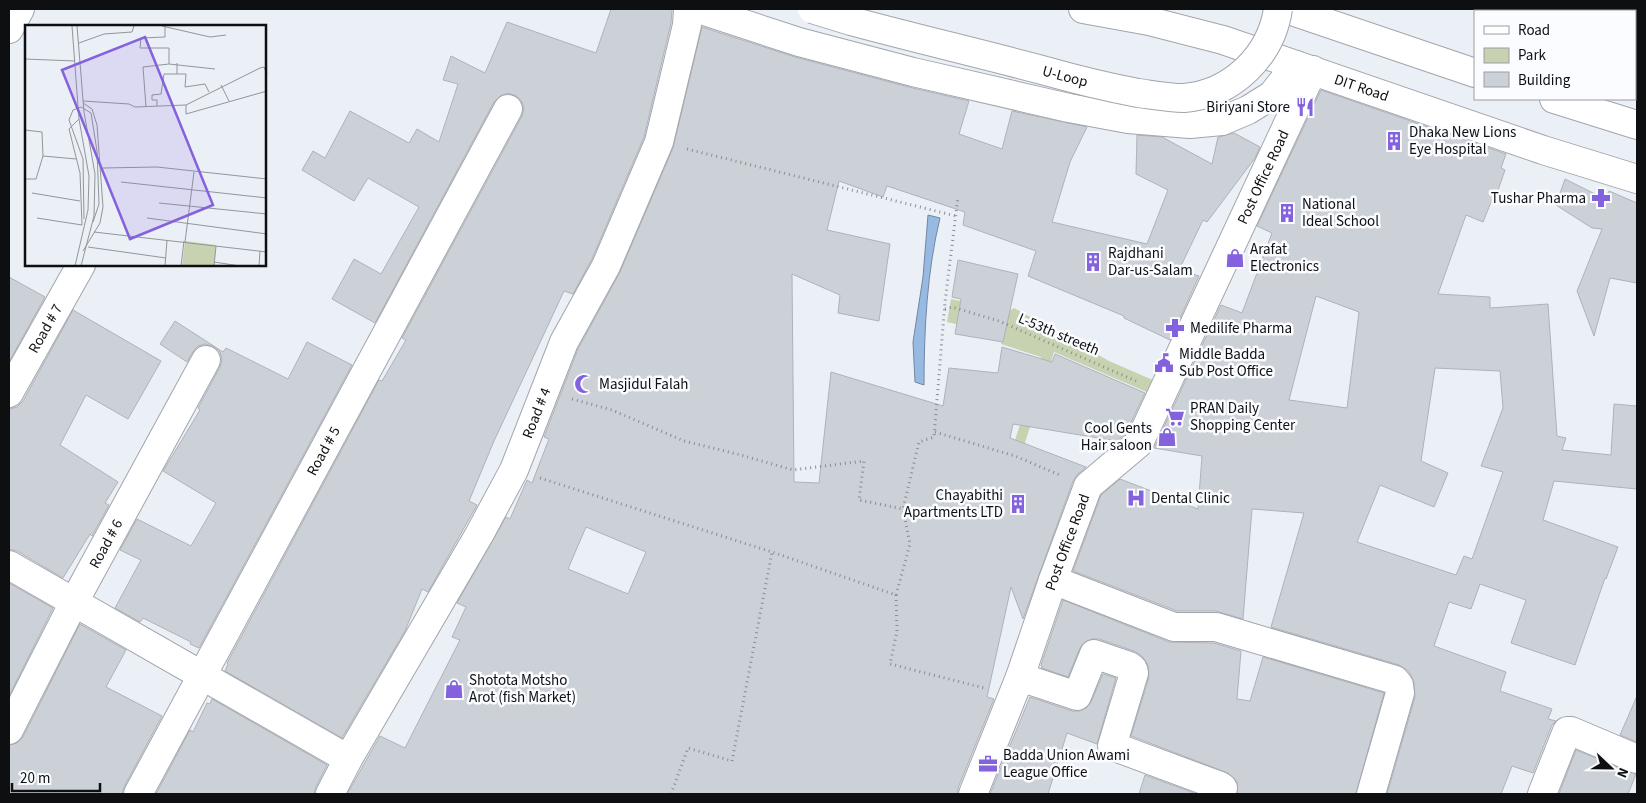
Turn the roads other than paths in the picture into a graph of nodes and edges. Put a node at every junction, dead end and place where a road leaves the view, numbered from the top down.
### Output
1 (20, 9) edge
2 (688, 9) edge
3 (698, 9) edge
4 (812, 9) edge
5 (1083, 9) edge
6 (1278, 9) edge
7 (1286, 9) edge
8 (9, 29) edge
9 (1305, 68) junction
10 (1474, 73) edge
11 (1557, 100) edge
12 (508, 108) dead end
13 (1637, 125) edge
14 (1637, 180) edge
15 (80, 266) edge
16 (206, 360) dead end
17 (9, 393) edge
18 (9, 565) edge
19 (1053, 580) junction
20 (74, 602) junction
21 (202, 676) junction
22 (1016, 686) junction
23 (9, 730) edge
24 (348, 759) junction
25 (1637, 759) edge
26 (138, 794) edge
27 (330, 794) edge
28 (973, 794) edge
29 (1222, 794) edge
30 (1370, 794) edge
31 (1542, 794) edge

1 - 8 street
2 - 24 street, Road # 4
3 - 9 street
4 - 6 street, U-Loop, bridge
5 - 9 street, DIT Road
7 - 10 street
9 - 14 street, DIT Road
9 - 19 street, Post Office Road
11 - 13 street
12 - 21 street, Road # 5
15 - 17 street, Road # 7
16 - 20 street, Road # 6
18 - 20 street
19 - 22 street, Post Office Road
19 - 30 street
20 - 21 street
20 - 23 street, Road # 6
21 - 24 street
21 - 26 street, Road # 5
22 - 28 street, Post Office Road
22 - 29 street
24 - 27 street, Road # 4
25 - 31 street

